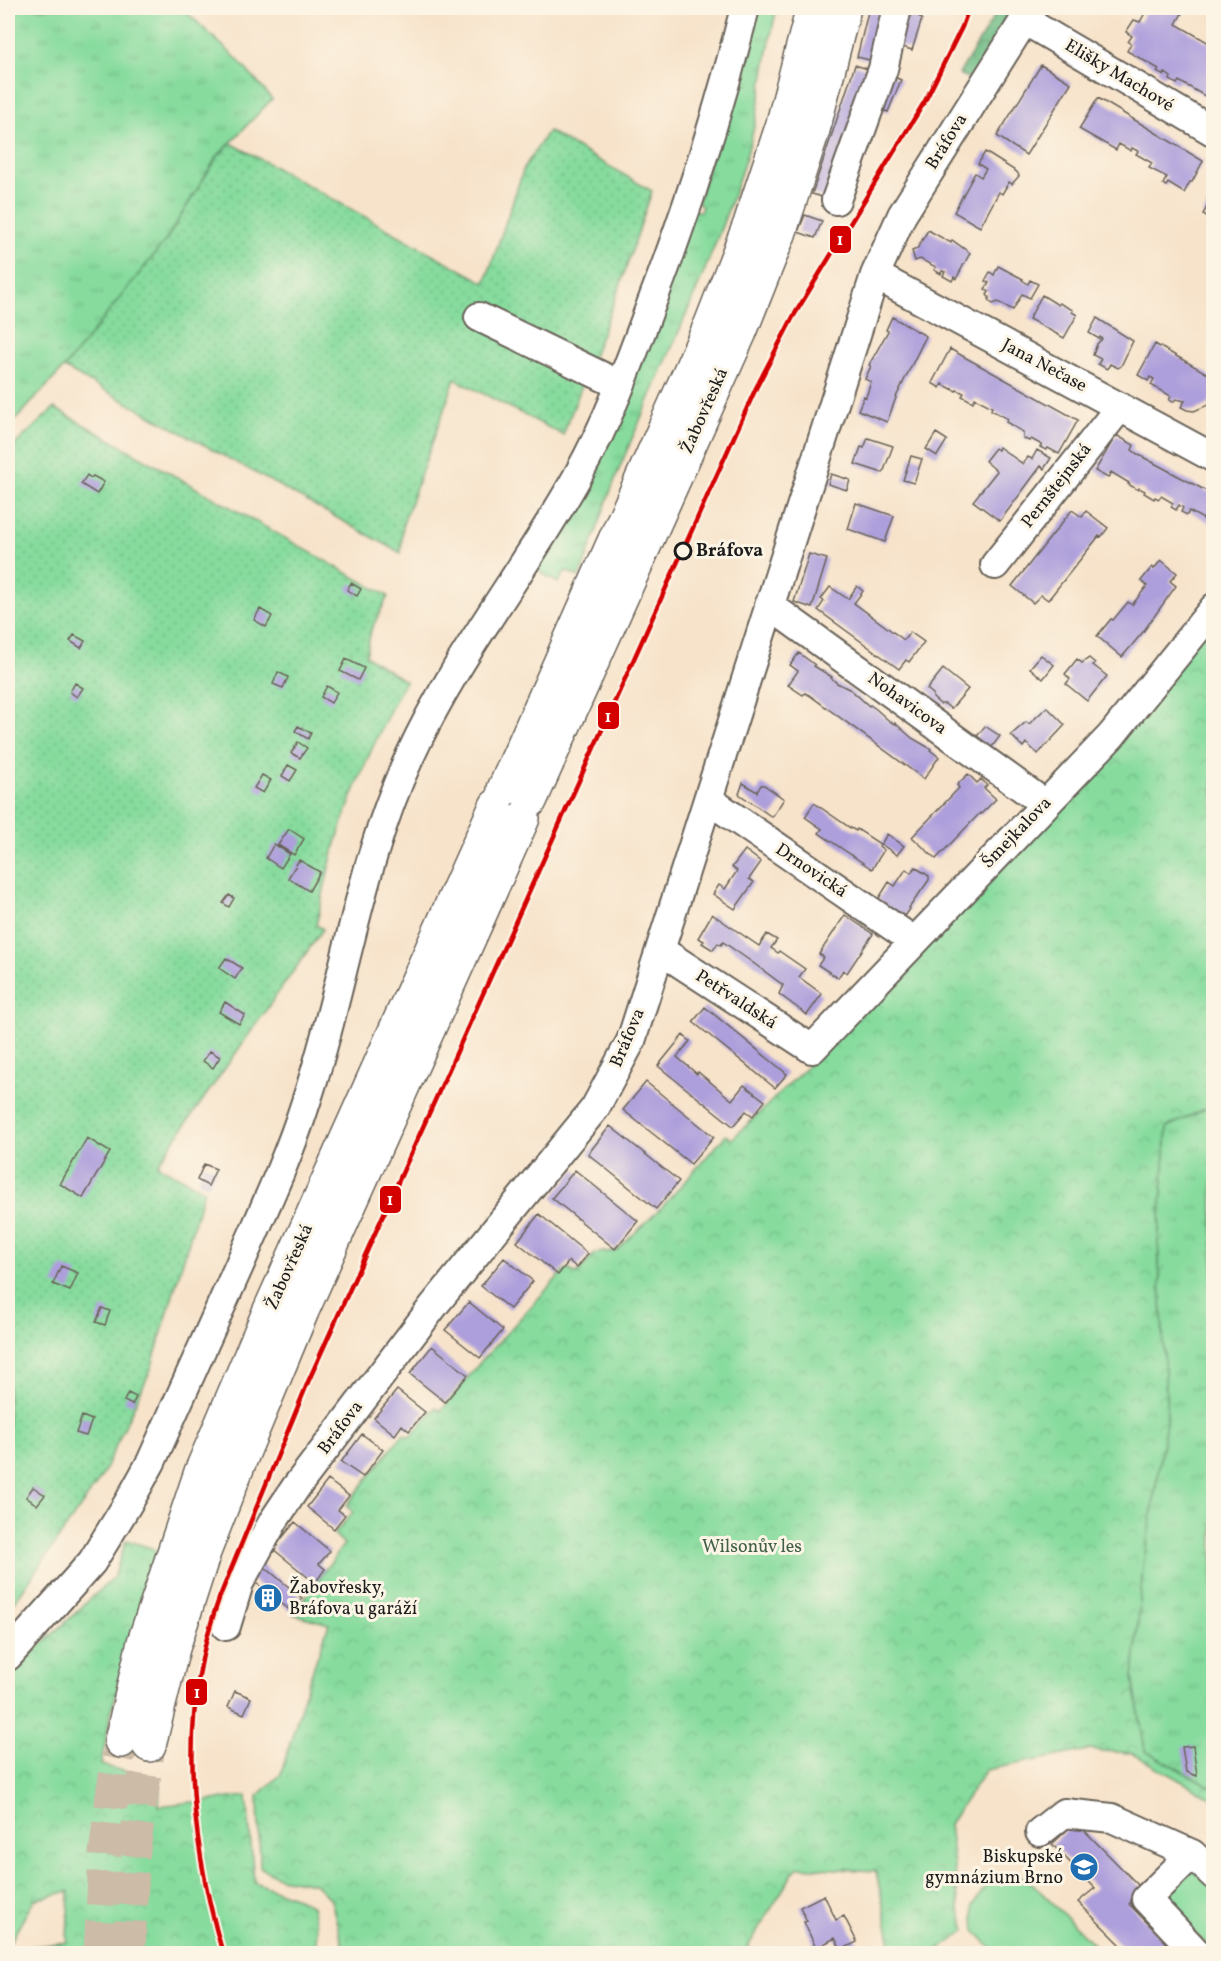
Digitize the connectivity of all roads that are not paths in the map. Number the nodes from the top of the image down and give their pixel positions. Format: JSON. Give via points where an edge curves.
{"nodes":[{"id":1,"x":745,"y":8,"type":"edge"},
{"id":2,"x":813,"y":8,"type":"edge"},
{"id":3,"x":844,"y":8,"type":"edge"},
{"id":4,"x":897,"y":8,"type":"edge"},
{"id":5,"x":1028,"y":14,"type":"edge"},
{"id":6,"x":1214,"y":132,"type":"edge"},
{"id":7,"x":836,"y":200,"type":"dead end"},
{"id":8,"x":875,"y":275,"type":"junction"},
{"id":9,"x":479,"y":317,"type":"dead end"},
{"id":10,"x":620,"y":386,"type":"junction"},
{"id":11,"x":1120,"y":407,"type":"junction"},
{"id":12,"x":1214,"y":458,"type":"edge"},
{"id":13,"x":994,"y":566,"type":"dead end"},
{"id":14,"x":769,"y":605,"type":"junction"},
{"id":15,"x":1214,"y":608,"type":"edge"},
{"id":16,"x":709,"y":800,"type":"junction"},
{"id":17,"x":513,"y":804,"type":"junction"},
{"id":18,"x":1045,"y":804,"type":"junction"},
{"id":19,"x":914,"y":941,"type":"junction"},
{"id":20,"x":660,"y":950,"type":"junction"},
{"id":21,"x":812,"y":1050,"type":"joint"},
{"id":22,"x":226,"y":1626,"type":"dead end"},
{"id":23,"x":8,"y":1656,"type":"edge"},
{"id":24,"x":135,"y":1743,"type":"tunnel mouth"},
{"id":25,"x":1040,"y":1832,"type":"dead end"},
{"id":26,"x":1192,"y":1854,"type":"junction"},
{"id":27,"x":1214,"y":1875,"type":"edge"},
{"id":28,"x":1198,"y":1953,"type":"edge"}],
"edges":[{"from":1,"to":10,"type":"street","via":[[710,137]]},
{"from":2,"to":17,"type":"highway","name":"Žabovřeská","via":[[782,127],[750,224]]},
{"from":3,"to":17,"type":"highway","name":"Žabovřeská","via":[[813,130],[775,245],[735,342]]},
{"from":4,"to":7,"type":"street","via":[[883,69]]},
{"from":5,"to":6,"type":"street","name":"Elišky Machové"},
{"from":5,"to":8,"type":"street","name":"Bráfova","via":[[902,215]]},
{"from":8,"to":11,"type":"street","name":"Jana Nečase"},
{"from":8,"to":14,"type":"street","name":"Bráfova"},
{"from":9,"to":10,"type":"street"},
{"from":10,"to":23,"type":"street","via":[[577,476],[454,672],[409,757],[371,863],[325,1042],[290,1150],[151,1462],[93,1562]]},
{"from":11,"to":12,"type":"street","name":"Jana Nečase"},
{"from":11,"to":13,"type":"street","name":"Pernštejnská"},
{"from":14,"to":16,"type":"street","name":"Bráfova"},
{"from":14,"to":18,"type":"street","name":"Nohavicova"},
{"from":15,"to":18,"type":"street","name":"Šmejkalova","via":[[1111,736]]},
{"from":16,"to":19,"type":"street","name":"Drnovická"},
{"from":16,"to":20,"type":"street","name":"Bráfova"},
{"from":17,"to":24,"type":"highway","name":"Žabovřeská","via":[[241,1458]]},
{"from":18,"to":19,"type":"street","name":"Šmejkalova"},
{"from":19,"to":21,"type":"street","name":"Šmejkalova"},
{"from":20,"to":21,"type":"street","name":"Petřvaldská"},
{"from":20,"to":22,"type":"street","name":"Bráfova","via":[[631,1041],[595,1108],[435,1304],[296,1487],[239,1584]]},
{"from":25,"to":26,"type":"street","via":[[1064,1814],[1112,1818]]},
{"from":26,"to":27,"type":"street"},
{"from":26,"to":28,"type":"street","via":[[1146,1899]]}]}
